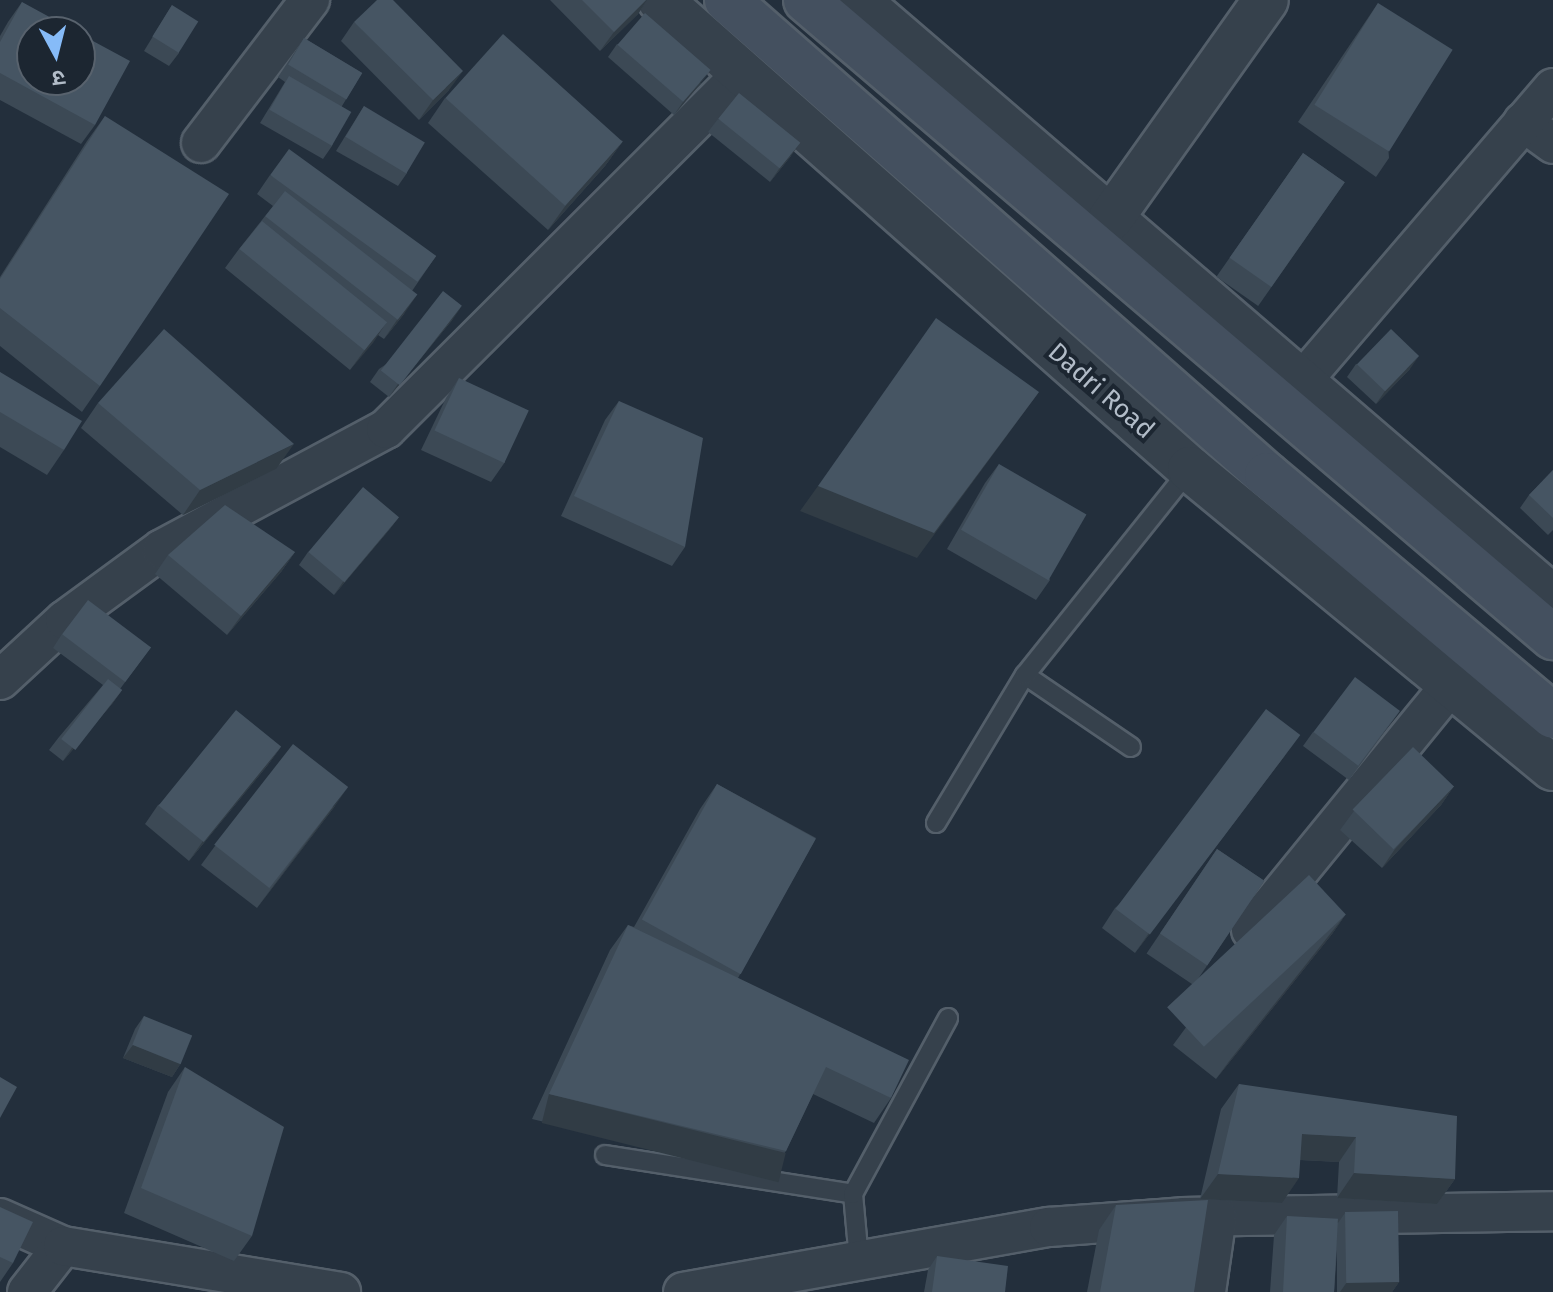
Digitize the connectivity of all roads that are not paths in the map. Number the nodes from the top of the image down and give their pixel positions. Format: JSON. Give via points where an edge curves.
{"nodes":[{"id":1,"x":310,"y":0,"type":"edge"},
{"id":2,"x":660,"y":0,"type":"edge"},
{"id":3,"x":727,"y":0,"type":"edge"},
{"id":4,"x":806,"y":0,"type":"edge"},
{"id":5,"x":857,"y":0,"type":"edge"},
{"id":6,"x":1266,"y":0,"type":"edge"},
{"id":7,"x":742,"y":74,"type":"junction"},
{"id":8,"x":1553,"y":88,"type":"edge"},
{"id":9,"x":1523,"y":122,"type":"junction"},
{"id":10,"x":201,"y":143,"type":"dead end"},
{"id":11,"x":1553,"y":144,"type":"edge"},
{"id":12,"x":1111,"y":218,"type":"junction"},
{"id":13,"x":1302,"y":381,"type":"junction"},
{"id":14,"x":1190,"y":469,"type":"junction"},
{"id":15,"x":1553,"y":598,"type":"edge"},
{"id":16,"x":1553,"y":637,"type":"edge"},
{"id":17,"x":1025,"y":675,"type":"junction"},
{"id":18,"x":0,"y":680,"type":"edge"},
{"id":19,"x":1453,"y":682,"type":"junction"},
{"id":20,"x":1553,"y":716,"type":"edge"},
{"id":21,"x":1131,"y":747,"type":"dead end"},
{"id":22,"x":1553,"y":768,"type":"edge"},
{"id":23,"x":936,"y":823,"type":"dead end"},
{"id":24,"x":1251,"y":930,"type":"dead end"},
{"id":25,"x":948,"y":1018,"type":"dead end"},
{"id":26,"x":605,"y":1155,"type":"dead end"},
{"id":27,"x":853,"y":1194,"type":"junction"},
{"id":28,"x":1553,"y":1211,"type":"edge"},
{"id":29,"x":1217,"y":1216,"type":"junction"},
{"id":30,"x":0,"y":1218,"type":"edge"},
{"id":31,"x":63,"y":1246,"type":"junction"},
{"id":32,"x":859,"y":1260,"type":"junction"},
{"id":33,"x":27,"y":1292,"type":"edge"},
{"id":34,"x":341,"y":1292,"type":"edge"},
{"id":35,"x":683,"y":1292,"type":"edge"},
{"id":36,"x":1206,"y":1292,"type":"edge"}],
"edges":[{"from":1,"to":10,"type":"street"},
{"from":2,"to":7,"type":"street","name":"Dadri Road"},
{"from":3,"to":20,"type":"main road","via":[[1267,475]]},
{"from":4,"to":16,"type":"main road"},
{"from":5,"to":12,"type":"street"},
{"from":6,"to":12,"type":"street"},
{"from":7,"to":14,"type":"street","name":"Dadri Road"},
{"from":7,"to":18,"type":"street","via":[[386,429],[162,549],[65,620]]},
{"from":8,"to":9,"type":"street"},
{"from":9,"to":11,"type":"street"},
{"from":9,"to":13,"type":"street"},
{"from":12,"to":13,"type":"street"},
{"from":13,"to":15,"type":"street"},
{"from":14,"to":17,"type":"lane"},
{"from":14,"to":19,"type":"street","name":"Dadri Road"},
{"from":17,"to":21,"type":"lane"},
{"from":17,"to":23,"type":"lane"},
{"from":19,"to":22,"type":"street","name":"Dadri Road"},
{"from":19,"to":24,"type":"street"},
{"from":25,"to":27,"type":"lane"},
{"from":26,"to":27,"type":"lane"},
{"from":27,"to":32,"type":"lane"},
{"from":28,"to":29,"type":"street"},
{"from":29,"to":32,"type":"street","via":[[1049,1227]]},
{"from":29,"to":36,"type":"street"},
{"from":30,"to":31,"type":"street"},
{"from":31,"to":33,"type":"street"},
{"from":31,"to":34,"type":"street"},
{"from":32,"to":35,"type":"street"}]}
